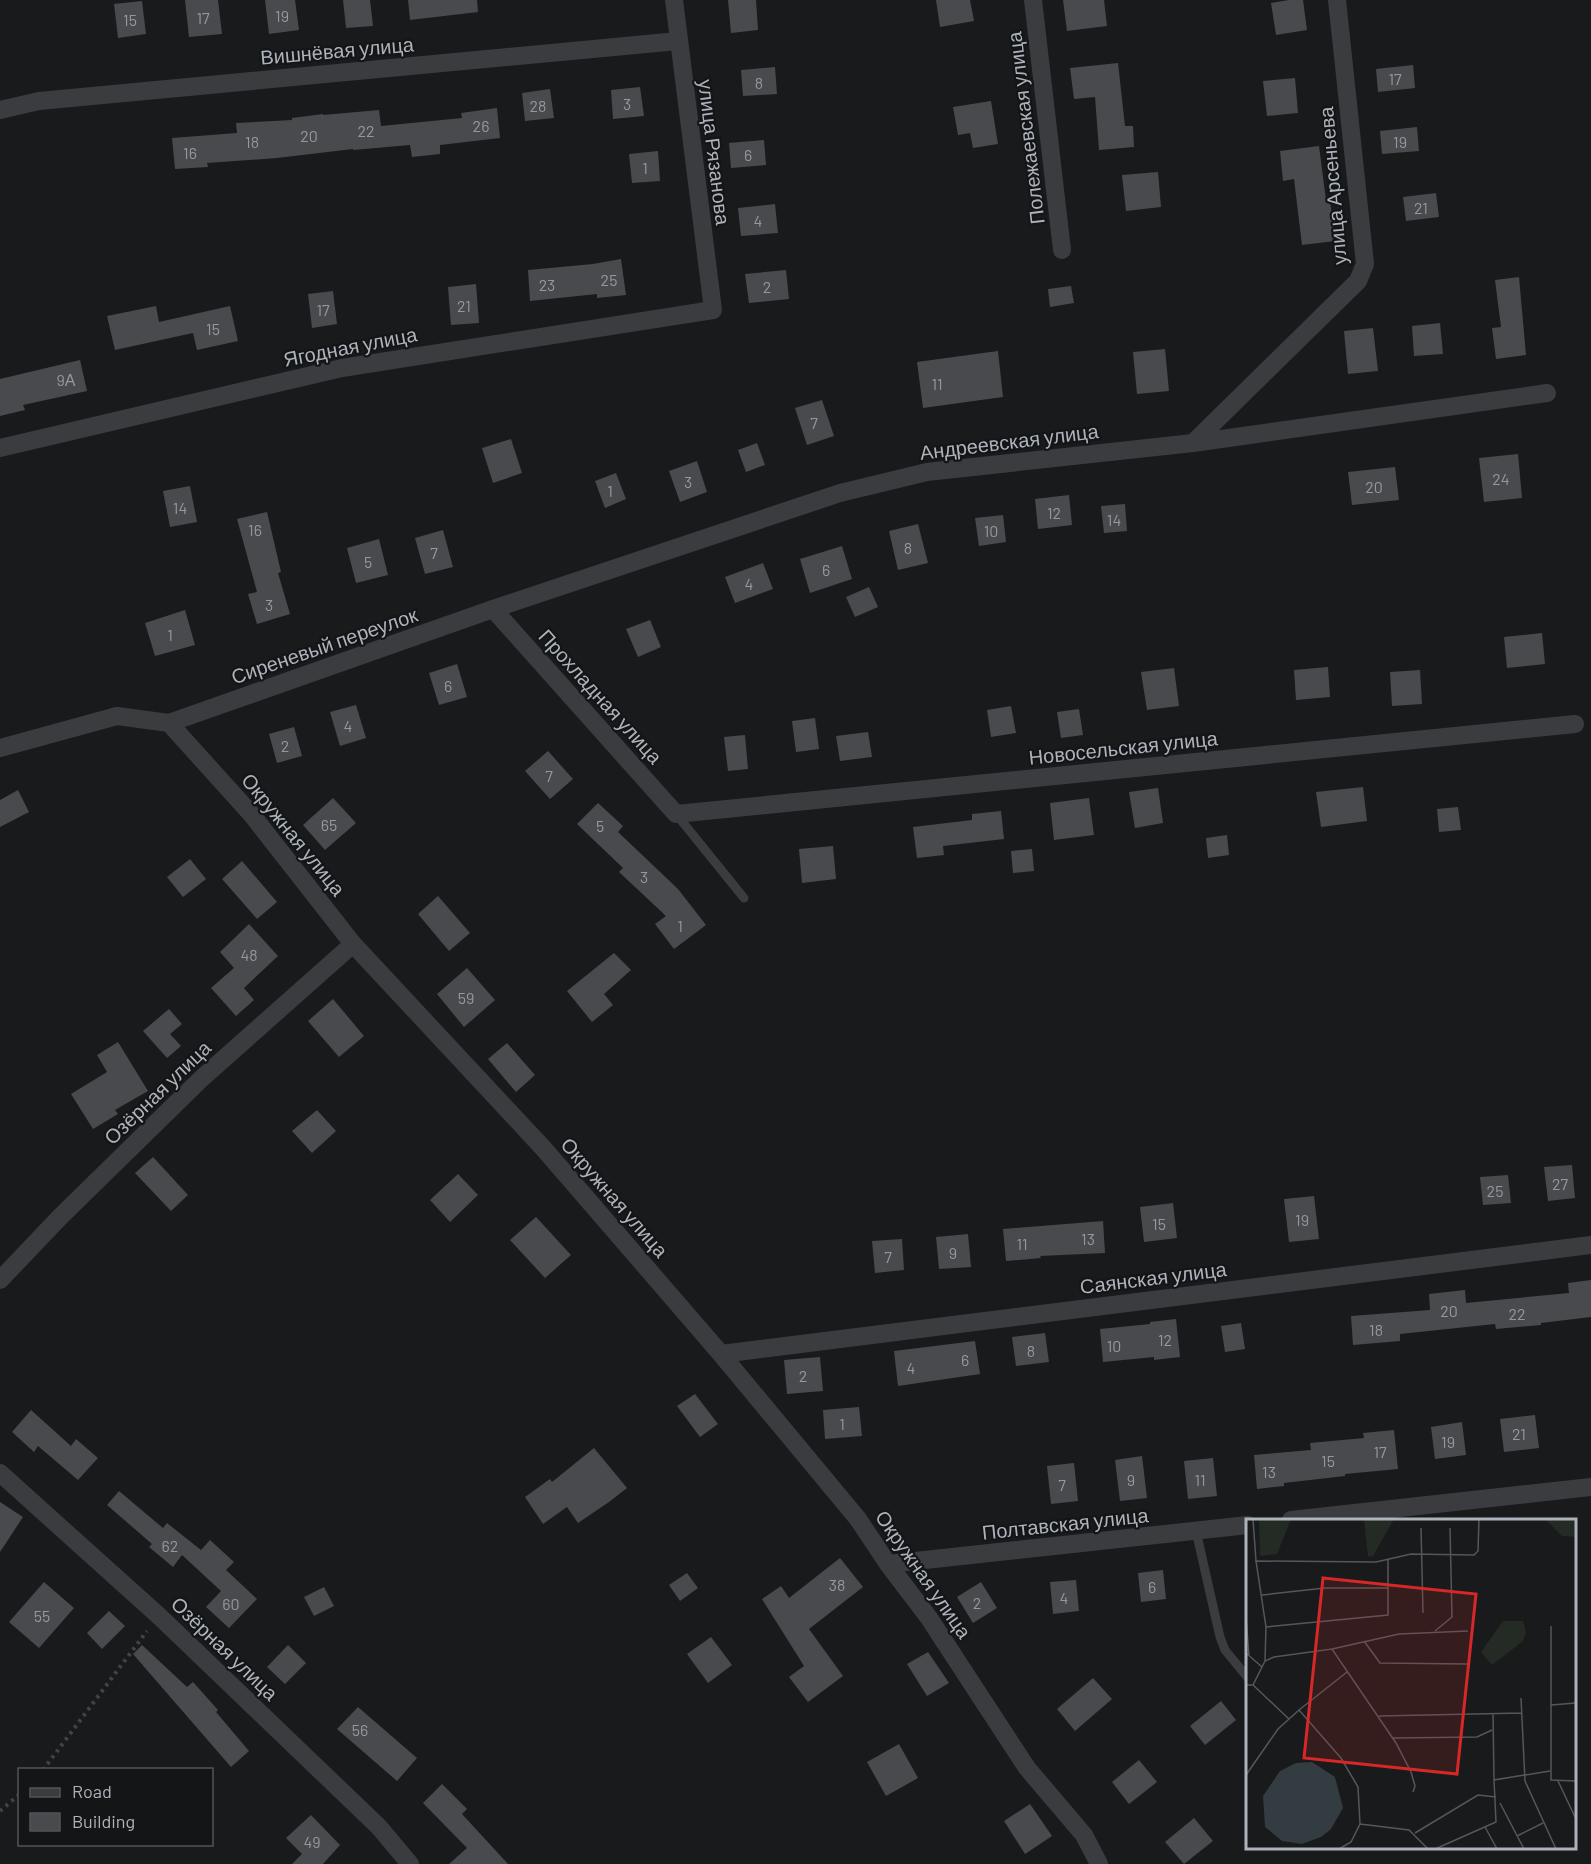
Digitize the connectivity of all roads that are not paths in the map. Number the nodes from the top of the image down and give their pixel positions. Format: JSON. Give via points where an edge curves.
{"nodes":[{"id":1,"x":674,"y":0,"type":"edge"},
{"id":2,"x":1033,"y":0,"type":"edge"},
{"id":3,"x":1336,"y":0,"type":"edge"},
{"id":4,"x":678,"y":41,"type":"junction"},
{"id":5,"x":0,"y":110,"type":"edge"},
{"id":6,"x":1062,"y":250,"type":"dead end"},
{"id":7,"x":713,"y":310,"type":"joint"},
{"id":8,"x":1547,"y":393,"type":"dead end"},
{"id":9,"x":1193,"y":443,"type":"junction"},
{"id":10,"x":0,"y":448,"type":"edge"},
{"id":11,"x":493,"y":609,"type":"junction"},
{"id":12,"x":170,"y":723,"type":"junction"},
{"id":13,"x":1575,"y":724,"type":"dead end"},
{"id":14,"x":0,"y":748,"type":"edge"},
{"id":15,"x":676,"y":813,"type":"junction"},
{"id":16,"x":744,"y":898,"type":"dead end"},
{"id":17,"x":353,"y":944,"type":"junction"},
{"id":18,"x":1591,"y":1245,"type":"edge"},
{"id":19,"x":0,"y":1280,"type":"edge"},
{"id":20,"x":721,"y":1354,"type":"junction"},
{"id":21,"x":0,"y":1473,"type":"edge"},
{"id":22,"x":1591,"y":1486,"type":"edge"},
{"id":23,"x":1308,"y":1519,"type":"edge"},
{"id":24,"x":1246,"y":1526,"type":"edge"},
{"id":25,"x":1196,"y":1531,"type":"junction"},
{"id":26,"x":888,"y":1564,"type":"junction"},
{"id":27,"x":1246,"y":1676,"type":"edge"},
{"id":28,"x":410,"y":1864,"type":"edge"},
{"id":29,"x":1099,"y":1864,"type":"edge"}],
"edges":[{"from":1,"to":4,"type":"street","name":"улица Рязанова"},
{"from":2,"to":6,"type":"street","name":"Полежаевская улица"},
{"from":3,"to":9,"type":"street","name":"улица Арсеньева","via":[[1365,264],[1358,281]]},
{"from":4,"to":5,"type":"street","name":"Вишнёвая улица","via":[[39,101]]},
{"from":4,"to":7,"type":"street","name":"улица Рязанова"},
{"from":7,"to":10,"type":"street","name":"Ягодная улица","via":[[342,368]]},
{"from":8,"to":9,"type":"street","name":"Андреевская улица"},
{"from":9,"to":11,"type":"street","name":"Андреевская улица","via":[[927,472],[840,492]]},
{"from":11,"to":12,"type":"street","name":"Сиреневый переулок"},
{"from":11,"to":15,"type":"street","name":"Прохладная улица"},
{"from":12,"to":14,"type":"street","via":[[117,716]]},
{"from":12,"to":17,"type":"street","name":"Окружная улица","via":[[252,815]]},
{"from":13,"to":15,"type":"street","name":"Новосельская улица"},
{"from":15,"to":16,"type":"lane"},
{"from":17,"to":19,"type":"street","name":"Озёрная улица","via":[[201,1078]]},
{"from":17,"to":20,"type":"street","name":"Окружная улица","via":[[531,1134]]},
{"from":18,"to":20,"type":"street","name":"Саянская улица"},
{"from":20,"to":26,"type":"street","name":"Окружная улица","via":[[858,1519]]},
{"from":21,"to":28,"type":"street","name":"Озёрная улица","via":[[159,1616],[379,1827]]},
{"from":22,"to":23,"type":"street"},
{"from":24,"to":25,"type":"street","name":"Полтавская улица"},
{"from":25,"to":26,"type":"street","name":"Полтавская улица"},
{"from":25,"to":27,"type":"lane","via":[[1220,1637],[1225,1650]]},
{"from":26,"to":29,"type":"street","name":"Окружная улица","via":[[929,1618],[1027,1768],[1084,1835]]}]}
